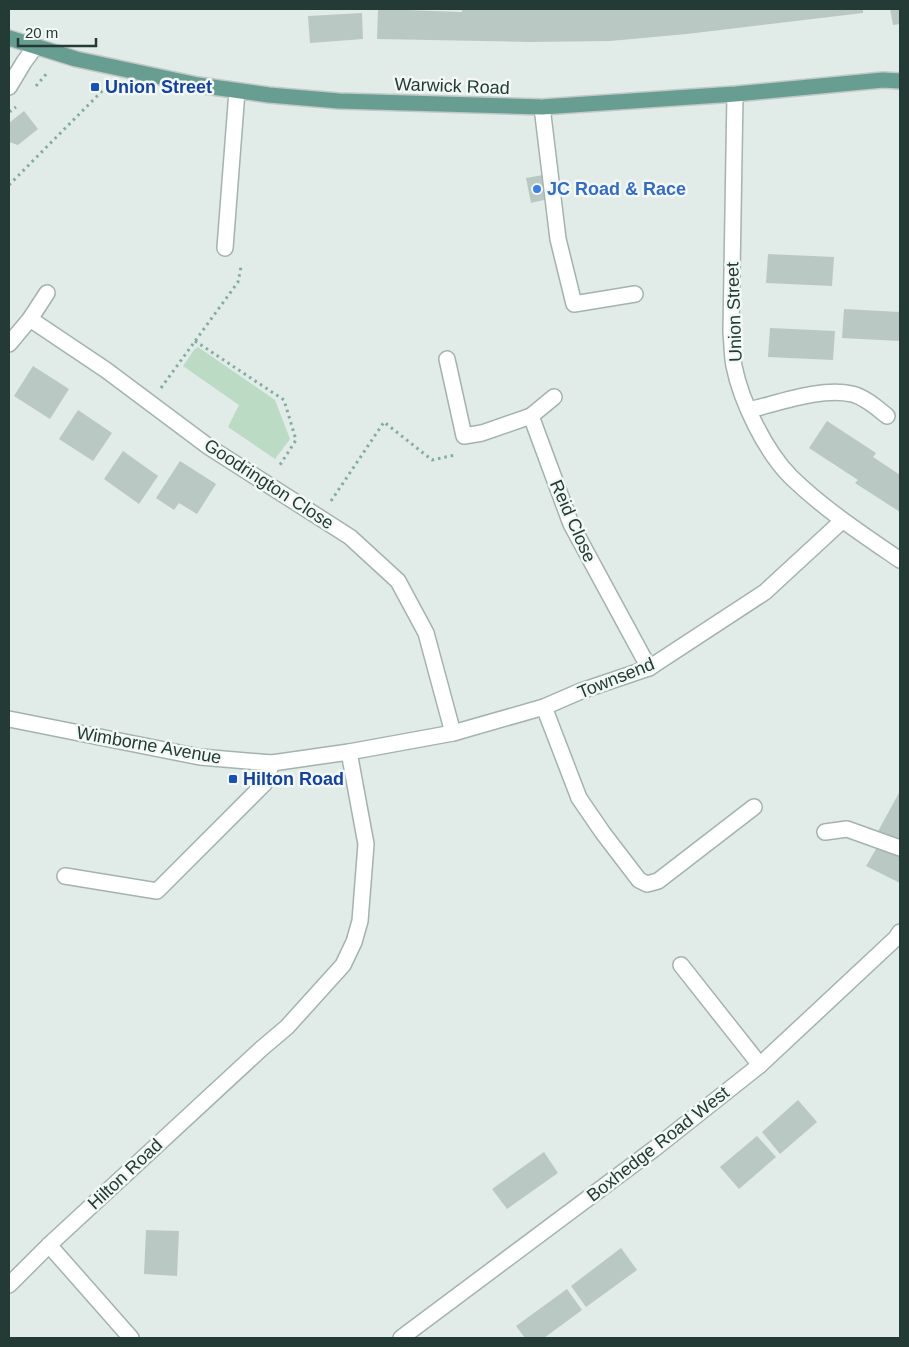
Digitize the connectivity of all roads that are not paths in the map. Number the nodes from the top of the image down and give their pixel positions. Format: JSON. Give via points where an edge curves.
{"nodes":[{"id":1,"x":9,"y":38,"type":"edge"},
{"id":2,"x":36,"y":48,"type":"junction"},
{"id":3,"x":900,"y":81,"type":"edge"},
{"id":4,"x":9,"y":87,"type":"edge"},
{"id":5,"x":237,"y":91,"type":"junction"},
{"id":6,"x":735,"y":94,"type":"junction"},
{"id":7,"x":542,"y":107,"type":"junction"},
{"id":8,"x":225,"y":248,"type":"dead end"},
{"id":9,"x":47,"y":294,"type":"dead end"},
{"id":10,"x":635,"y":294,"type":"dead end"},
{"id":11,"x":30,"y":318,"type":"junction"},
{"id":12,"x":9,"y":344,"type":"edge"},
{"id":13,"x":447,"y":358,"type":"dead end"},
{"id":14,"x":554,"y":397,"type":"dead end"},
{"id":15,"x":749,"y":410,"type":"junction"},
{"id":16,"x":531,"y":416,"type":"junction"},
{"id":17,"x":887,"y":416,"type":"dead end"},
{"id":18,"x":842,"y":521,"type":"junction"},
{"id":19,"x":900,"y":560,"type":"edge"},
{"id":20,"x":648,"y":668,"type":"junction"},
{"id":21,"x":544,"y":707,"type":"junction"},
{"id":22,"x":9,"y":719,"type":"edge"},
{"id":23,"x":453,"y":733,"type":"junction"},
{"id":24,"x":349,"y":752,"type":"junction"},
{"id":25,"x":272,"y":763,"type":"junction"},
{"id":26,"x":754,"y":807,"type":"dead end"},
{"id":27,"x":825,"y":832,"type":"dead end"},
{"id":28,"x":900,"y":848,"type":"edge"},
{"id":29,"x":65,"y":876,"type":"dead end"},
{"id":30,"x":900,"y":932,"type":"edge"},
{"id":31,"x":681,"y":965,"type":"dead end"},
{"id":32,"x":760,"y":1065,"type":"junction"},
{"id":33,"x":49,"y":1245,"type":"junction"},
{"id":34,"x":9,"y":1285,"type":"edge"},
{"id":35,"x":131,"y":1338,"type":"edge"},
{"id":36,"x":401,"y":1338,"type":"edge"}],
"edges":[{"from":1,"to":2,"type":"main road","name":"Warwick Road"},
{"from":2,"to":4,"type":"street"},
{"from":2,"to":5,"type":"main road","name":"Warwick Road","via":[[126,70]]},
{"from":3,"to":6,"type":"main road","name":"Warwick Road"},
{"from":5,"to":7,"type":"main road","name":"Warwick Road","via":[[339,101]]},
{"from":5,"to":8,"type":"street"},
{"from":6,"to":7,"type":"main road","name":"Warwick Road"},
{"from":6,"to":15,"type":"street","name":"Union Street","via":[[731,332],[734,366]]},
{"from":7,"to":10,"type":"street","via":[[558,240],[574,304]]},
{"from":9,"to":11,"type":"street"},
{"from":11,"to":12,"type":"street"},
{"from":11,"to":23,"type":"street","name":"Goodrington Close","via":[[209,447],[350,537],[398,581],[426,633]]},
{"from":13,"to":16,"type":"street","via":[[464,436]]},
{"from":14,"to":16,"type":"street"},
{"from":15,"to":17,"type":"street","via":[[831,391],[853,394]]},
{"from":15,"to":18,"type":"street","name":"Union Street","via":[[763,440],[790,476]]},
{"from":16,"to":20,"type":"street","name":"Reid Close","via":[[570,524]]},
{"from":18,"to":19,"type":"street","name":"Union Street"},
{"from":18,"to":20,"type":"street","name":"Townsend","via":[[766,592]]},
{"from":20,"to":21,"type":"street","name":"Townsend"},
{"from":21,"to":23,"type":"street","name":"Townsend"},
{"from":21,"to":26,"type":"street","via":[[579,798],[639,880],[648,884],[658,881]]},
{"from":22,"to":25,"type":"street","name":"Wimborne Avenue","via":[[200,757]]},
{"from":23,"to":24,"type":"street","name":"Townsend"},
{"from":24,"to":25,"type":"street","name":"Wimborne Avenue"},
{"from":24,"to":33,"type":"street","name":"Hilton Road","via":[[366,844],[360,921],[343,965],[287,1027]]},
{"from":25,"to":29,"type":"street","via":[[264,784],[157,891]]},
{"from":27,"to":28,"type":"street","via":[[847,829]]},
{"from":30,"to":32,"type":"street","name":"Boxhedge Road West"},
{"from":31,"to":32,"type":"street"},
{"from":32,"to":36,"type":"street","name":"Boxhedge Road West","via":[[647,1155]]},
{"from":33,"to":34,"type":"street","name":"Hilton Road"},
{"from":33,"to":35,"type":"street"}]}
